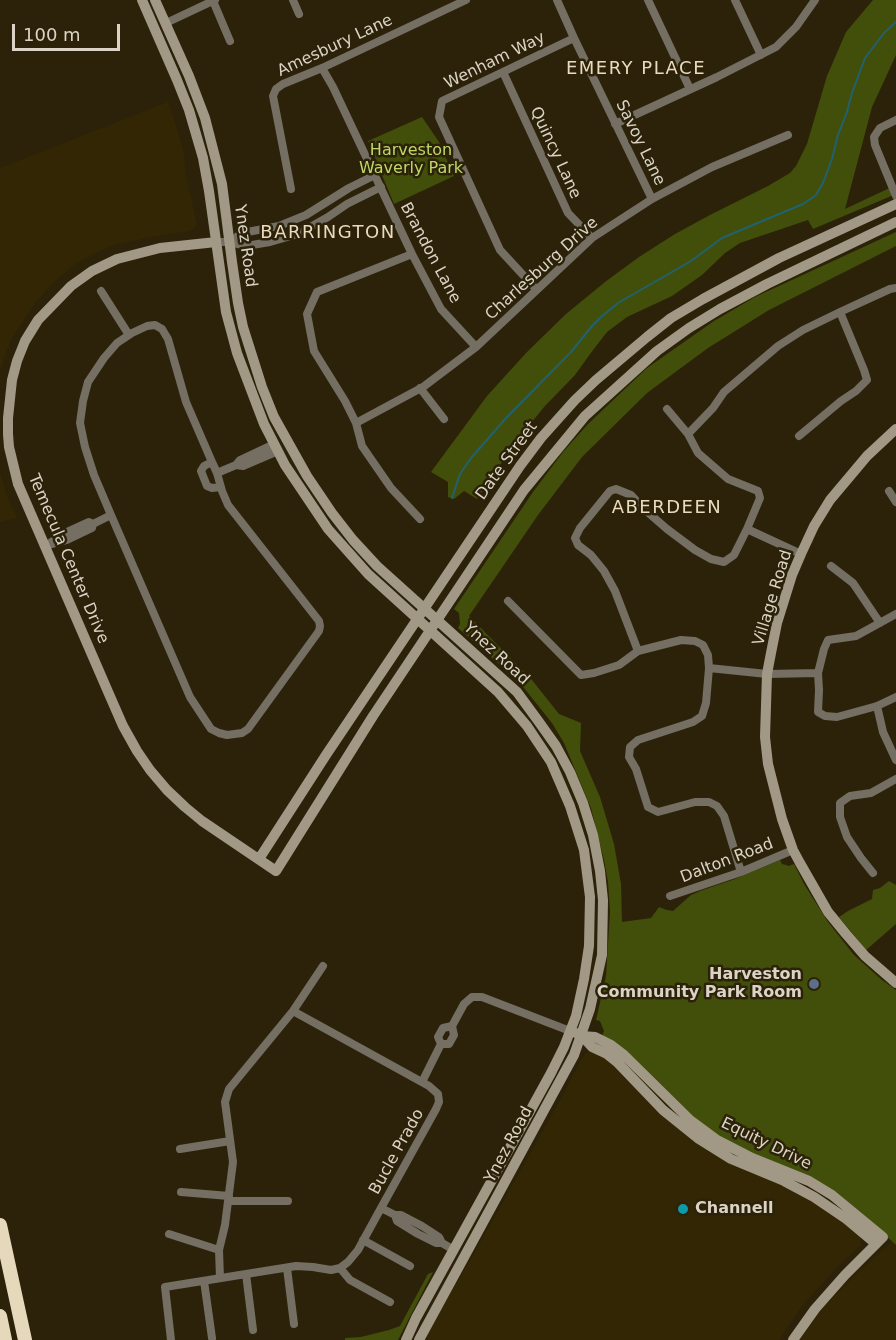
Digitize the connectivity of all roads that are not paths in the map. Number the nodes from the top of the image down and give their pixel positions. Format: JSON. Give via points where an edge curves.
{"nodes":[{"id":1,"x":142,"y":0,"type":"edge"},
{"id":2,"x":155,"y":0,"type":"edge"},
{"id":3,"x":214,"y":0,"type":"edge"},
{"id":4,"x":293,"y":0,"type":"edge"},
{"id":5,"x":466,"y":0,"type":"edge"},
{"id":6,"x":557,"y":0,"type":"edge"},
{"id":7,"x":648,"y":0,"type":"edge"},
{"id":8,"x":735,"y":0,"type":"edge"},
{"id":9,"x":815,"y":0,"type":"edge"},
{"id":10,"x":299,"y":14,"type":"dead end"},
{"id":11,"x":166,"y":23,"type":"junction"},
{"id":12,"x":574,"y":38,"type":"junction"},
{"id":13,"x":230,"y":41,"type":"dead end"},
{"id":14,"x":761,"y":55,"type":"junction"},
{"id":15,"x":322,"y":68,"type":"junction"},
{"id":16,"x":503,"y":72,"type":"junction"},
{"id":17,"x":690,"y":89,"type":"junction"},
{"id":18,"x":896,"y":120,"type":"edge"},
{"id":19,"x":615,"y":124,"type":"junction"},
{"id":20,"x":788,"y":135,"type":"dead end"},
{"id":21,"x":375,"y":175,"type":"junction"},
{"id":22,"x":381,"y":187,"type":"junction"},
{"id":23,"x":291,"y":189,"type":"dead end"},
{"id":24,"x":896,"y":196,"type":"edge"},
{"id":25,"x":652,"y":199,"type":"junction"},
{"id":26,"x":896,"y":204,"type":"edge"},
{"id":27,"x":896,"y":222,"type":"edge"},
{"id":28,"x":592,"y":238,"type":"junction"},
{"id":29,"x":216,"y":242,"type":"junction"},
{"id":30,"x":230,"y":242,"type":"junction"},
{"id":31,"x":412,"y":254,"type":"junction"},
{"id":32,"x":896,"y":288,"type":"edge"},
{"id":33,"x":536,"y":289,"type":"junction"},
{"id":34,"x":101,"y":291,"type":"dead end"},
{"id":35,"x":840,"y":312,"type":"junction"},
{"id":36,"x":129,"y":335,"type":"junction"},
{"id":37,"x":476,"y":347,"type":"junction"},
{"id":38,"x":420,"y":388,"type":"junction"},
{"id":39,"x":667,"y":409,"type":"dead end"},
{"id":40,"x":444,"y":418,"type":"dead end"},
{"id":41,"x":356,"y":423,"type":"junction"},
{"id":42,"x":896,"y":429,"type":"edge"},
{"id":43,"x":688,"y":434,"type":"junction"},
{"id":44,"x":799,"y":436,"type":"dead end"},
{"id":45,"x":276,"y":447,"type":"junction"},
{"id":46,"x":212,"y":462,"type":"junction"},
{"id":47,"x":217,"y":473,"type":"junction"},
{"id":48,"x":221,"y":487,"type":"junction"},
{"id":49,"x":889,"y":490,"type":"dead end"},
{"id":50,"x":319,"y":494,"type":"junction"},
{"id":51,"x":896,"y":502,"type":"edge"},
{"id":52,"x":111,"y":514,"type":"junction"},
{"id":53,"x":420,"y":519,"type":"dead end"},
{"id":54,"x":747,"y":530,"type":"junction"},
{"id":55,"x":45,"y":546,"type":"junction"},
{"id":56,"x":801,"y":554,"type":"junction"},
{"id":57,"x":831,"y":566,"type":"dead end"},
{"id":58,"x":508,"y":601,"type":"dead end"},
{"id":59,"x":425,"y":608,"type":"junction"},
{"id":60,"x":896,"y":614,"type":"edge"},
{"id":61,"x":417,"y":619,"type":"junction"},
{"id":62,"x":438,"y":620,"type":"junction"},
{"id":63,"x":880,"y":623,"type":"junction"},
{"id":64,"x":430,"y":631,"type":"junction"},
{"id":65,"x":638,"y":651,"type":"junction"},
{"id":66,"x":710,"y":668,"type":"junction"},
{"id":67,"x":818,"y":673,"type":"junction"},
{"id":68,"x":767,"y":674,"type":"junction"},
{"id":69,"x":896,"y":697,"type":"edge"},
{"id":70,"x":877,"y":706,"type":"junction"},
{"id":71,"x":896,"y":760,"type":"edge"},
{"id":72,"x":896,"y":779,"type":"edge"},
{"id":73,"x":793,"y":850,"type":"junction"},
{"id":74,"x":259,"y":859,"type":"junction"},
{"id":75,"x":276,"y":871,"type":"joint"},
{"id":76,"x":741,"y":872,"type":"junction"},
{"id":77,"x":873,"y":873,"type":"dead end"},
{"id":78,"x":670,"y":896,"type":"dead end"},
{"id":79,"x":323,"y":966,"type":"dead end"},
{"id":80,"x":896,"y":983,"type":"edge"},
{"id":81,"x":292,"y":1011,"type":"junction"},
{"id":82,"x":570,"y":1031,"type":"junction"},
{"id":83,"x":582,"y":1036,"type":"junction"},
{"id":84,"x":422,"y":1082,"type":"junction"},
{"id":85,"x":230,"y":1141,"type":"junction"},
{"id":86,"x":180,"y":1149,"type":"dead end"},
{"id":87,"x":180,"y":1192,"type":"dead end"},
{"id":88,"x":229,"y":1198,"type":"junction"},
{"id":89,"x":288,"y":1201,"type":"dead end"},
{"id":90,"x":381,"y":1208,"type":"junction"},
{"id":91,"x":0,"y":1225,"type":"edge"},
{"id":92,"x":169,"y":1234,"type":"dead end"},
{"id":93,"x":363,"y":1240,"type":"junction"},
{"id":94,"x":219,"y":1250,"type":"junction"},
{"id":95,"x":454,"y":1250,"type":"junction"},
{"id":96,"x":410,"y":1266,"type":"dead end"},
{"id":97,"x":286,"y":1268,"type":"junction"},
{"id":98,"x":340,"y":1268,"type":"junction"},
{"id":99,"x":246,"y":1274,"type":"junction"},
{"id":100,"x":220,"y":1278,"type":"junction"},
{"id":101,"x":204,"y":1281,"type":"junction"},
{"id":102,"x":445,"y":1291,"type":"junction"},
{"id":103,"x":390,"y":1302,"type":"dead end"},
{"id":104,"x":0,"y":1316,"type":"edge"},
{"id":105,"x":294,"y":1324,"type":"dead end"},
{"id":106,"x":253,"y":1330,"type":"dead end"},
{"id":107,"x":212,"y":1338,"type":"dead end"},
{"id":108,"x":5,"y":1340,"type":"edge"},
{"id":109,"x":25,"y":1340,"type":"edge"},
{"id":110,"x":171,"y":1340,"type":"edge"},
{"id":111,"x":406,"y":1340,"type":"edge"},
{"id":112,"x":419,"y":1340,"type":"edge"},
{"id":113,"x":793,"y":1340,"type":"edge"}],
"edges":[{"from":1,"to":29,"type":"main road","name":"Ynez Road","via":[[189,110],[203,158]]},
{"from":2,"to":11,"type":"main road","name":"Ynez Road"},
{"from":3,"to":11,"type":"street"},
{"from":3,"to":13,"type":"street"},
{"from":4,"to":10,"type":"street"},
{"from":5,"to":15,"type":"street","name":"Amesbury Lane"},
{"from":6,"to":12,"type":"street","name":"Savoy Lane"},
{"from":7,"to":17,"type":"street"},
{"from":8,"to":14,"type":"street"},
{"from":9,"to":14,"type":"street","via":[[796,27],[776,47]]},
{"from":11,"to":30,"type":"main road","name":"Ynez Road","via":[[205,118],[222,184]]},
{"from":12,"to":16,"type":"street","name":"Wenham Way"},
{"from":12,"to":19,"type":"street","name":"Savoy Lane"},
{"from":14,"to":17,"type":"street"},
{"from":15,"to":21,"type":"street","name":"Brandon Lane"},
{"from":15,"to":23,"type":"street","name":"Amesbury Lane","via":[[283,84],[273,96]]},
{"from":16,"to":28,"type":"street","name":"Quincy Lane","via":[[568,213]]},
{"from":16,"to":33,"type":"street","name":"Wenham Way","via":[[442,101],[439,117],[500,250]]},
{"from":17,"to":19,"type":"street"},
{"from":18,"to":24,"type":"street","via":[[880,128],[874,137]]},
{"from":19,"to":25,"type":"street","name":"Savoy Lane"},
{"from":20,"to":25,"type":"street","name":"Charlesburg Drive","via":[[712,167]]},
{"from":21,"to":22,"type":"street","name":"Brandon Lane"},
{"from":21,"to":30,"type":"street","via":[[306,215],[279,226],[242,233]]},
{"from":22,"to":30,"type":"street","via":[[298,234],[246,246]]},
{"from":22,"to":31,"type":"street","name":"Brandon Lane"},
{"from":25,"to":28,"type":"street","name":"Charlesburg Drive"},
{"from":26,"to":59,"type":"main road","name":"Date Street","via":[[711,294],[671,318],[622,357],[541,438]]},
{"from":27,"to":62,"type":"main road","name":"Date Street","via":[[720,309],[631,373],[585,416],[524,490]]},
{"from":28,"to":33,"type":"street","name":"Charlesburg Drive"},
{"from":29,"to":30,"type":"street"},
{"from":29,"to":45,"type":"main road","name":"Ynez Road","via":[[226,312],[237,353]]},
{"from":29,"to":55,"type":"main road","name":"Temecula Center Drive","via":[[160,248],[104,264],[71,286],[38,320],[25,341],[12,380],[8,440],[18,484]]},
{"from":30,"to":50,"type":"main road","name":"Ynez Road","via":[[238,303],[262,387],[282,433]]},
{"from":31,"to":37,"type":"street","name":"Brandon Lane","via":[[441,309]]},
{"from":31,"to":41,"type":"street","via":[[317,292],[307,314],[314,351]]},
{"from":32,"to":35,"type":"street"},
{"from":33,"to":37,"type":"street","name":"Charlesburg Drive"},
{"from":34,"to":36,"type":"street"},
{"from":35,"to":43,"type":"street","via":[[778,346],[724,392]]},
{"from":35,"to":44,"type":"street","via":[[867,380]]},
{"from":36,"to":46,"type":"street","via":[[147,326],[162,329],[186,402]]},
{"from":36,"to":52,"type":"street","via":[[117,343],[88,382],[80,423],[94,475]]},
{"from":37,"to":38,"type":"street","name":"Charlesburg Drive"},
{"from":38,"to":40,"type":"street"},
{"from":38,"to":41,"type":"street","name":"Charlesburg Drive"},
{"from":39,"to":43,"type":"street"},
{"from":41,"to":53,"type":"street","via":[[362,446],[391,488]]},
{"from":42,"to":56,"type":"main road","name":"Village Road","via":[[830,500]]},
{"from":43,"to":54,"type":"street","via":[[698,453],[728,479],[758,490],[760,498]]},
{"from":45,"to":47,"type":"street"},
{"from":45,"to":50,"type":"main road","via":[[285,449],[308,488]]},
{"from":45,"to":61,"type":"main road","name":"Ynez Road","via":[[328,529],[368,574]]},
{"from":46,"to":47,"type":"street"},
{"from":46,"to":48,"type":"street","via":[[204,466],[202,476],[207,486]]},
{"from":47,"to":48,"type":"street"},
{"from":48,"to":52,"type":"street","via":[[228,505],[320,626],[242,733],[227,735],[211,729],[190,697]]},
{"from":49,"to":51,"type":"street"},
{"from":50,"to":59,"type":"main road","name":"Ynez Road","via":[[365,553]]},
{"from":52,"to":55,"type":"street"},
{"from":54,"to":56,"type":"street"},
{"from":54,"to":65,"type":"street","via":[[734,555],[724,562],[711,559],[676,536],[631,495],[616,489],[610,491],[575,538],[604,571]]},
{"from":55,"to":74,"type":"main road","name":"Temecula Center Drive","via":[[137,751],[185,807]]},
{"from":56,"to":68,"type":"main road","name":"Village Road","via":[[777,623]]},
{"from":57,"to":63,"type":"street","via":[[853,583]]},
{"from":58,"to":65,"type":"street","via":[[581,675],[619,665]]},
{"from":59,"to":61,"type":"main road","name":"Date Street"},
{"from":59,"to":62,"type":"main road","name":"Ynez Road"},
{"from":60,"to":63,"type":"street"},
{"from":61,"to":64,"type":"main road","name":"Ynez Road"},
{"from":61,"to":74,"type":"main road","name":"Date Street"},
{"from":62,"to":64,"type":"main road","name":"Date Street"},
{"from":62,"to":83,"type":"main road","name":"Ynez Road","via":[[517,692],[556,746],[583,803],[600,871],[603,925],[602,955]]},
{"from":63,"to":67,"type":"street","via":[[856,636],[828,640]]},
{"from":64,"to":75,"type":"main road","name":"Date Street"},
{"from":64,"to":82,"type":"main road","name":"Ynez Road","via":[[498,692],[527,726],[551,762],[570,806],[584,850],[590,897],[590,946]]},
{"from":65,"to":66,"type":"street","via":[[681,639],[695,641],[703,645]]},
{"from":66,"to":68,"type":"street"},
{"from":66,"to":76,"type":"street","via":[[702,716],[638,740],[630,747],[629,757],[648,807],[658,812],[695,802],[717,806],[724,816]]},
{"from":67,"to":68,"type":"street"},
{"from":67,"to":70,"type":"street","via":[[818,711],[825,716],[837,717]]},
{"from":68,"to":73,"type":"main road","name":"Village Road","via":[[768,764]]},
{"from":69,"to":70,"type":"street"},
{"from":70,"to":71,"type":"street"},
{"from":72,"to":77,"type":"street","via":[[871,793],[850,796],[840,803],[847,837]]},
{"from":73,"to":76,"type":"street","name":"Dalton Road"},
{"from":73,"to":80,"type":"main road","name":"Village Road","via":[[834,919],[865,957]]},
{"from":74,"to":75,"type":"main road","name":"Temecula Center Drive"},
{"from":76,"to":78,"type":"street","name":"Dalton Road"},
{"from":79,"to":81,"type":"street"},
{"from":81,"to":84,"type":"street","name":"Bucle Prado"},
{"from":81,"to":85,"type":"street","via":[[230,1089],[225,1102]]},
{"from":82,"to":83,"type":"main road","name":"Equity Drive"},
{"from":82,"to":84,"type":"street","via":[[482,997],[472,997],[452,1026],[454,1035],[449,1044],[441,1044]]},
{"from":82,"to":95,"type":"main road","name":"Ynez Road"},
{"from":83,"to":102,"type":"main road","name":"Ynez Road"},
{"from":83,"to":113,"type":"main road","name":"Equity Drive","via":[[611,1045],[677,1109],[717,1140],[809,1181],[839,1201],[879,1240],[815,1309]]},
{"from":84,"to":90,"type":"street","name":"Bucle Prado","via":[[438,1094],[439,1102]]},
{"from":85,"to":86,"type":"street"},
{"from":85,"to":88,"type":"street","via":[[233,1162]]},
{"from":87,"to":88,"type":"street"},
{"from":88,"to":89,"type":"street"},
{"from":88,"to":94,"type":"street"},
{"from":90,"to":93,"type":"street","name":"Bucle Prado"},
{"from":90,"to":95,"type":"street","name":"Bucle Prado","via":[[395,1215],[397,1221],[406,1222],[436,1243]]},
{"from":91,"to":109,"type":"highway"},
{"from":92,"to":94,"type":"street"},
{"from":93,"to":96,"type":"street"},
{"from":93,"to":98,"type":"street","name":"Bucle Prado"},
{"from":94,"to":100,"type":"street"},
{"from":95,"to":102,"type":"main road","via":[[458,1257],[444,1284]]},
{"from":95,"to":111,"type":"main road","name":"Ynez Road"},
{"from":97,"to":98,"type":"street"},
{"from":97,"to":99,"type":"street"},
{"from":97,"to":105,"type":"street"},
{"from":98,"to":103,"type":"street","via":[[350,1280]]},
{"from":99,"to":100,"type":"street"},
{"from":99,"to":106,"type":"street"},
{"from":100,"to":101,"type":"street"},
{"from":101,"to":107,"type":"street"},
{"from":101,"to":110,"type":"street","via":[[165,1287]]},
{"from":102,"to":112,"type":"main road","name":"Ynez Road"},
{"from":104,"to":108,"type":"highway"}]}
